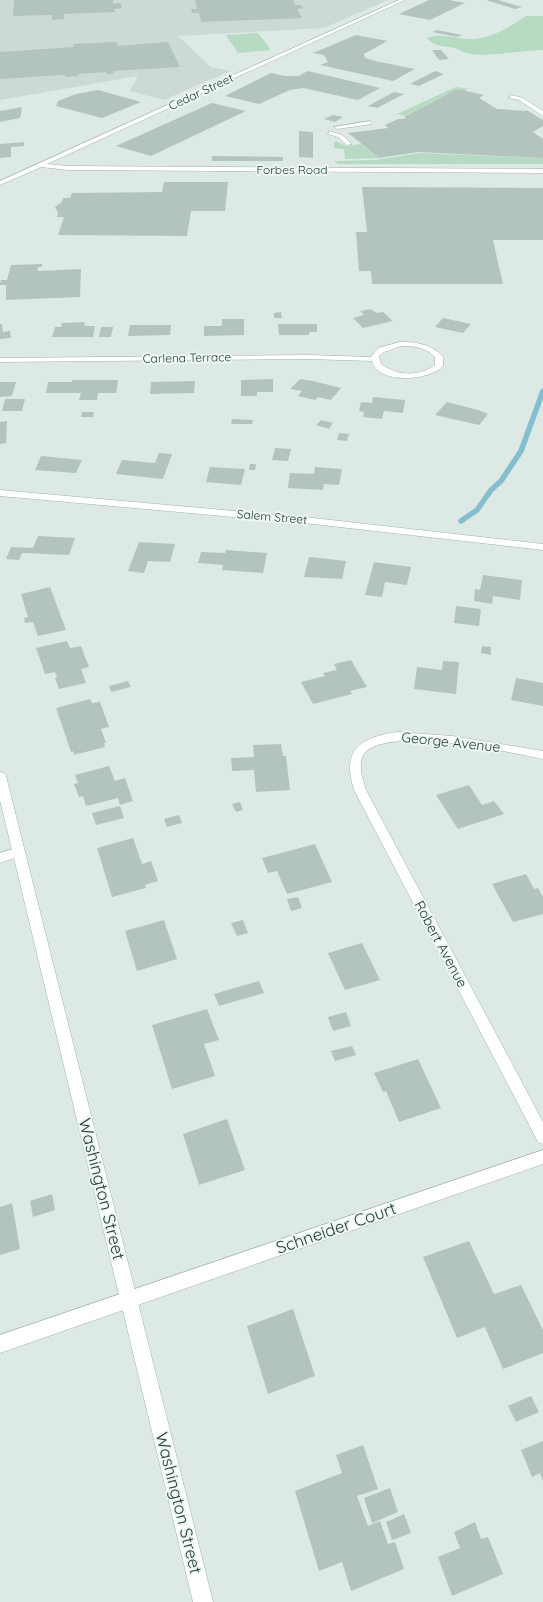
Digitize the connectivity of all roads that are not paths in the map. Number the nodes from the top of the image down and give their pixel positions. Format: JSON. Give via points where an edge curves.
{"nodes":[{"id":1,"x":403,"y":0,"type":"edge"},
{"id":2,"x":511,"y":97,"type":"dead end"},
{"id":3,"x":543,"y":114,"type":"edge"},
{"id":4,"x":370,"y":123,"type":"dead end"},
{"id":5,"x":337,"y":127,"type":"dead end"},
{"id":6,"x":330,"y":133,"type":"dead end"},
{"id":7,"x":349,"y":144,"type":"dead end"},
{"id":8,"x":41,"y":165,"type":"junction"},
{"id":9,"x":543,"y":171,"type":"edge"},
{"id":10,"x":0,"y":183,"type":"edge"},
{"id":11,"x":375,"y":359,"type":"junction"},
{"id":12,"x":0,"y":360,"type":"edge"},
{"id":13,"x":0,"y":493,"type":"edge"},
{"id":14,"x":543,"y":547,"type":"edge"},
{"id":15,"x":362,"y":748,"type":"joint"},
{"id":16,"x":543,"y":755,"type":"edge"},
{"id":17,"x":0,"y":776,"type":"edge"},
{"id":18,"x":19,"y":852,"type":"junction"},
{"id":19,"x":0,"y":858,"type":"edge"},
{"id":20,"x":543,"y":1137,"type":"edge"},
{"id":21,"x":543,"y":1157,"type":"edge"},
{"id":22,"x":130,"y":1300,"type":"junction"},
{"id":23,"x":0,"y":1344,"type":"edge"},
{"id":24,"x":203,"y":1602,"type":"edge"}],
"edges":[{"from":1,"to":8,"type":"street","name":"Cedar Street"},
{"from":2,"to":3,"type":"street","via":[[525,101]]},
{"from":4,"to":5,"type":"street"},
{"from":6,"to":7,"type":"street","via":[[340,136]]},
{"from":8,"to":9,"type":"street","name":"Forbes Road","via":[[68,168]]},
{"from":8,"to":10,"type":"street","name":"Cedar Street"},
{"from":11,"to":11,"type":"street","via":[[381,350],[390,346],[409,344],[432,351],[439,357],[440,363],[429,373],[407,376],[386,372],[377,365]]},
{"from":11,"to":12,"type":"street","name":"Carlena Terrace","via":[[309,357]]},
{"from":13,"to":14,"type":"street","name":"Salem Street","via":[[313,521]]},
{"from":15,"to":16,"type":"street","name":"George Avenue","via":[[382,739],[407,736],[437,738]]},
{"from":15,"to":20,"type":"street","name":"Robert Avenue","via":[[358,753],[355,770],[360,790]]},
{"from":17,"to":18,"type":"street","name":"Washington Street"},
{"from":18,"to":19,"type":"street"},
{"from":18,"to":22,"type":"street","name":"Washington Street"},
{"from":21,"to":22,"type":"street","name":"Schneider Court"},
{"from":22,"to":23,"type":"street","name":"Schneider Court"},
{"from":22,"to":24,"type":"street","name":"Washington Street"}]}
